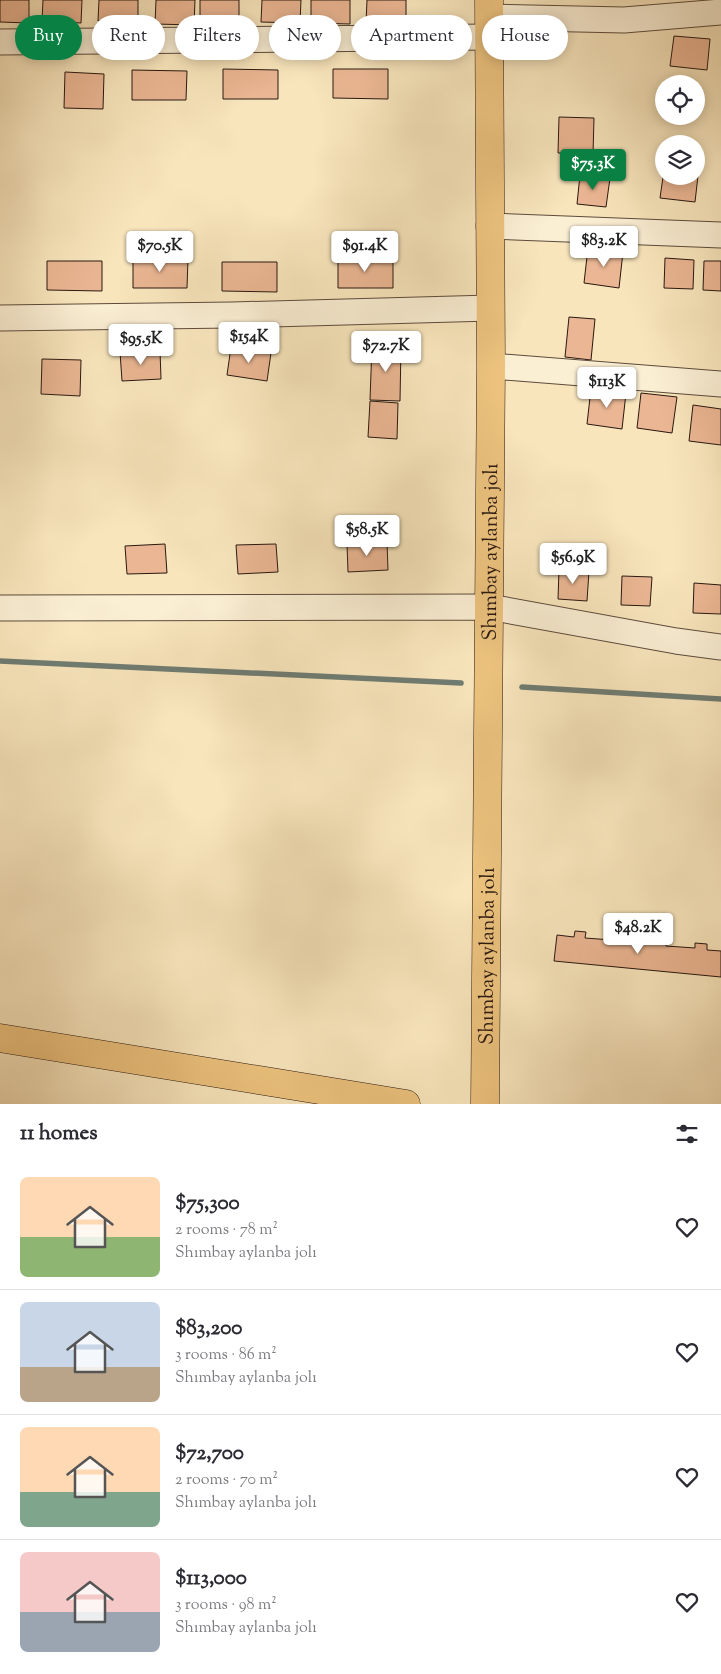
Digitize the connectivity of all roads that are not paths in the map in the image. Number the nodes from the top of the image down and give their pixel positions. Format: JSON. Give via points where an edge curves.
{"nodes":[{"id":1,"x":721,"y":12,"type":"edge"},
{"id":2,"x":482,"y":18,"type":"edge"},
{"id":3,"x":568,"y":19,"type":"edge"},
{"id":4,"x":0,"y":42,"type":"edge"},
{"id":5,"x":489,"y":60,"type":"edge"},
{"id":6,"x":489,"y":226,"type":"junction"},
{"id":7,"x":721,"y":235,"type":"edge"},
{"id":8,"x":491,"y":308,"type":"junction"},
{"id":9,"x":0,"y":318,"type":"edge"},
{"id":10,"x":491,"y":366,"type":"junction"},
{"id":11,"x":721,"y":384,"type":"edge"},
{"id":12,"x":489,"y":606,"type":"junction"},
{"id":13,"x":0,"y":608,"type":"edge"},
{"id":14,"x":721,"y":646,"type":"edge"},
{"id":15,"x":0,"y":1038,"type":"edge"},
{"id":16,"x":406,"y":1104,"type":"edge"},
{"id":17,"x":485,"y":1104,"type":"edge"}],
"edges":[{"from":1,"to":3,"type":"street","via":[[624,20]]},
{"from":2,"to":4,"type":"street"},
{"from":5,"to":6,"type":"main road","name":"Shımbay aylanba jolı"},
{"from":6,"to":7,"type":"street"},
{"from":6,"to":8,"type":"main road","name":"Shımbay aylanba jolı"},
{"from":8,"to":9,"type":"street"},
{"from":8,"to":10,"type":"main road","name":"Shımbay aylanba jolı"},
{"from":10,"to":11,"type":"street"},
{"from":10,"to":12,"type":"main road","name":"Shımbay aylanba jolı"},
{"from":12,"to":13,"type":"street"},
{"from":12,"to":14,"type":"street"},
{"from":12,"to":17,"type":"main road","name":"Shımbay aylanba jolı"},
{"from":15,"to":16,"type":"main road"}]}
